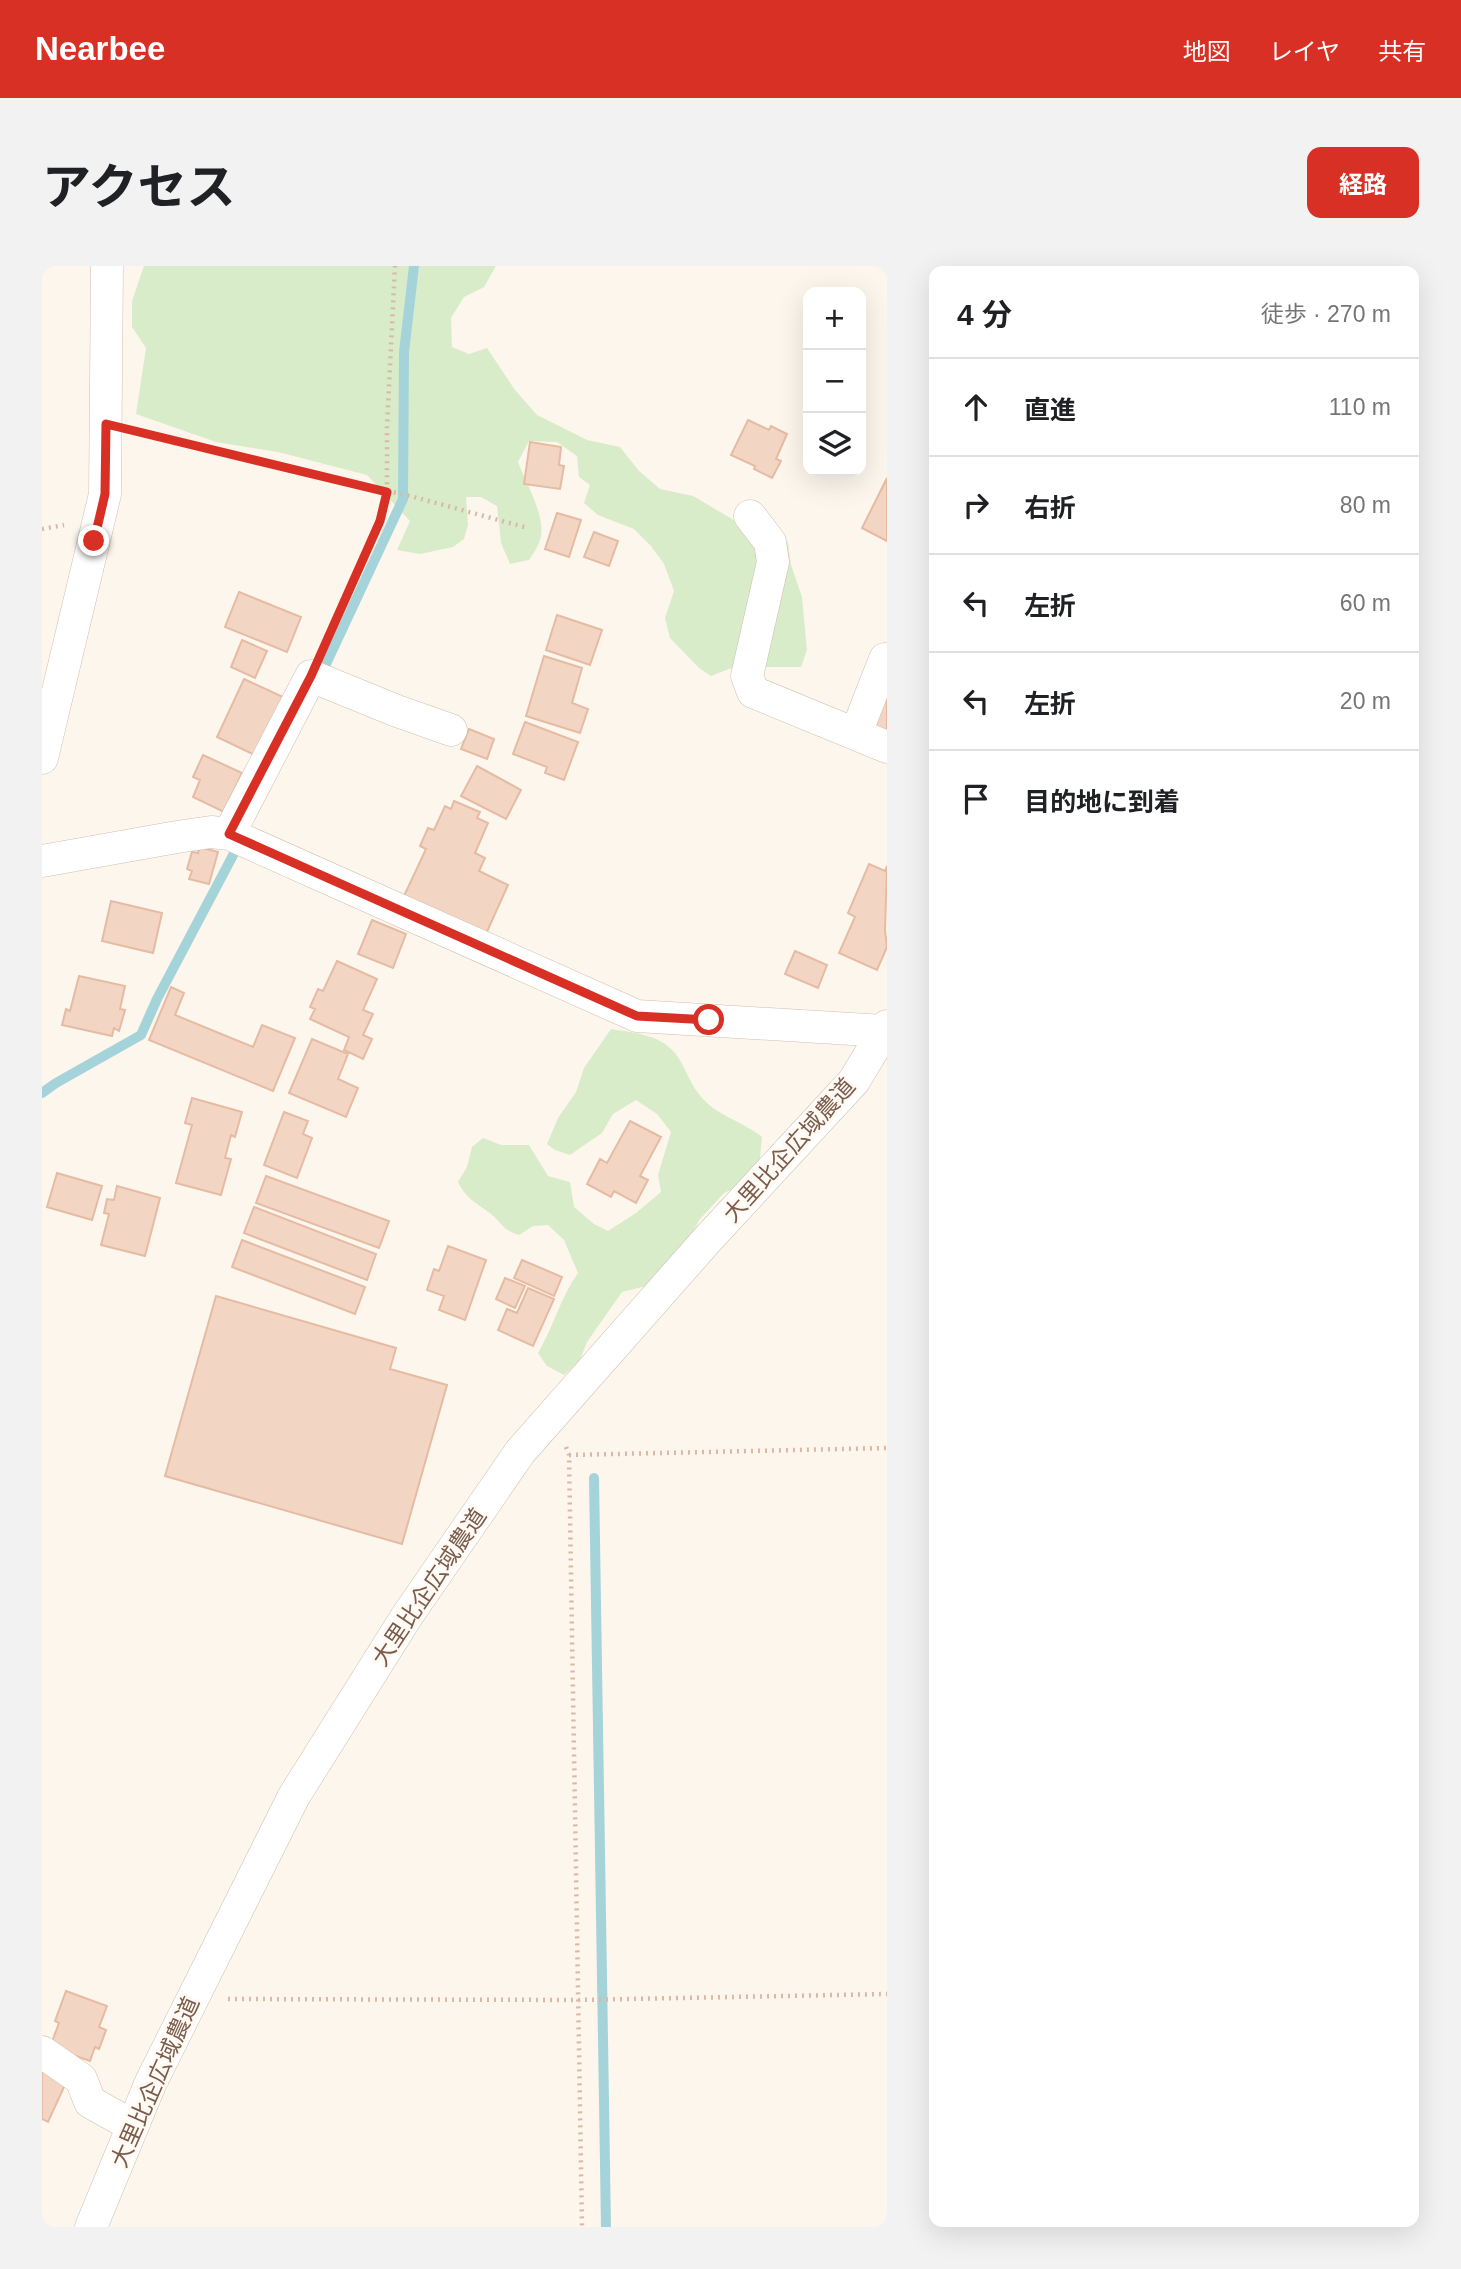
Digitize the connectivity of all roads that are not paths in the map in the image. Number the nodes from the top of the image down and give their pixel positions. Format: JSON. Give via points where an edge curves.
{"nodes":[{"id":1,"x":107,"y":266,"type":"edge"},
{"id":2,"x":750,"y":516,"type":"dead end"},
{"id":3,"x":886,"y":659,"type":"edge"},
{"id":4,"x":451,"y":730,"type":"dead end"},
{"id":5,"x":856,"y":733,"type":"junction"},
{"id":6,"x":887,"y":747,"type":"edge"},
{"id":7,"x":42,"y":758,"type":"edge"},
{"id":8,"x":229,"y":834,"type":"junction"},
{"id":9,"x":42,"y":862,"type":"edge"},
{"id":10,"x":885,"y":1029,"type":"edge"},
{"id":11,"x":42,"y":2052,"type":"edge"},
{"id":12,"x":133,"y":2126,"type":"junction"},
{"id":13,"x":91,"y":2227,"type":"edge"}],
"edges":[{"from":1,"to":7,"type":"street","via":[[105,494]]},
{"from":2,"to":5,"type":"street","via":[[769,542],[773,562],[747,676],[753,692]]},
{"from":3,"to":5,"type":"street"},
{"from":4,"to":8,"type":"street","via":[[311,676]]},
{"from":5,"to":6,"type":"street"},
{"from":8,"to":9,"type":"street","via":[[177,837]]},
{"from":8,"to":10,"type":"street","via":[[637,1016]]},
{"from":10,"to":12,"type":"street","name":"大里比企広域農道","via":[[854,1081],[520,1452],[407,1616],[293,1796]]},
{"from":11,"to":12,"type":"street","via":[[81,2079],[90,2102]]},
{"from":12,"to":13,"type":"street","name":"大里比企広域農道"}]}
